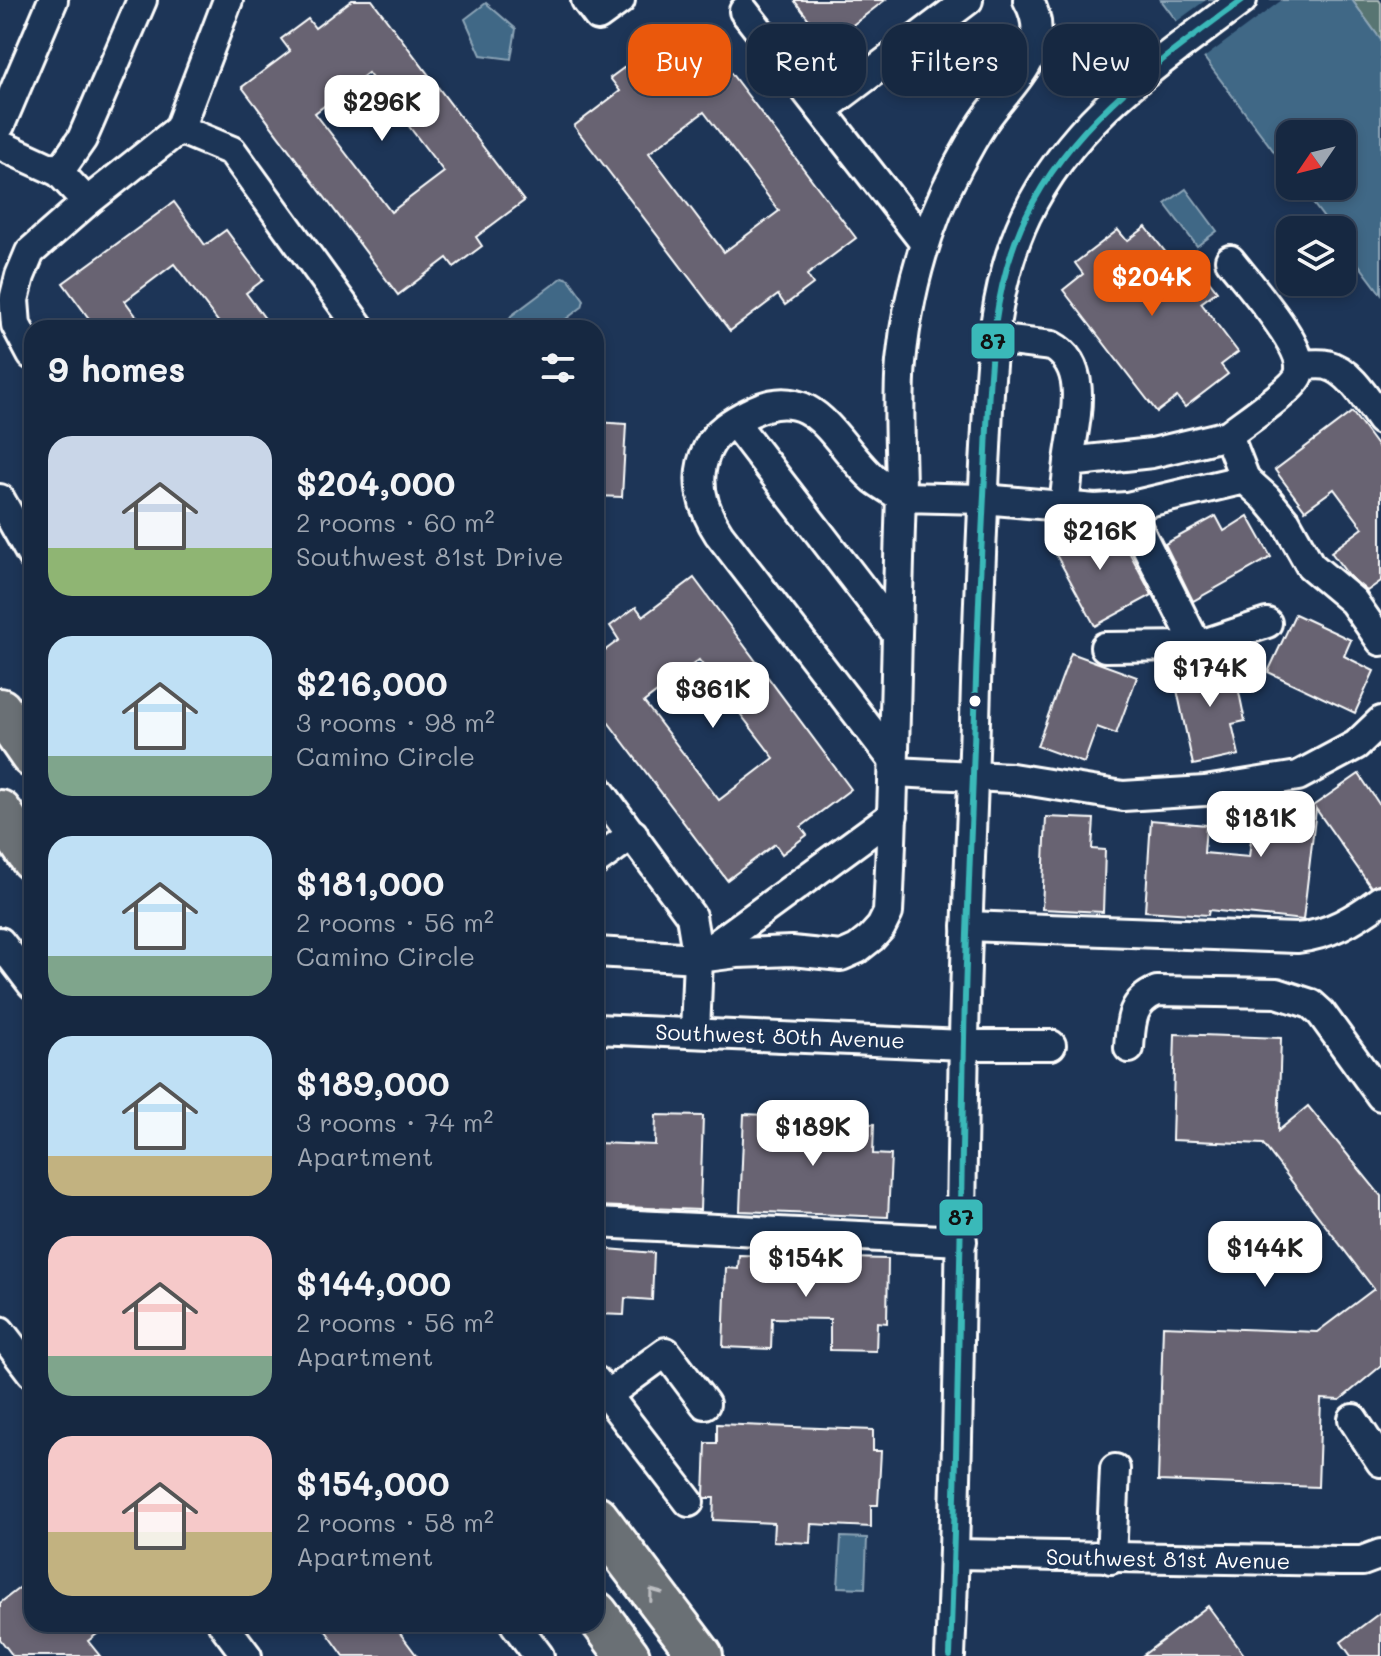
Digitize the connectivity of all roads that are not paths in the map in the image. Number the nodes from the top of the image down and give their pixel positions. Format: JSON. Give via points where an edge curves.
{"nodes":[{"id":1,"x":53,"y":0,"type":"edge"},
{"id":2,"x":142,"y":0,"type":"edge"},
{"id":3,"x":228,"y":0,"type":"edge"},
{"id":4,"x":586,"y":0,"type":"edge"},
{"id":5,"x":620,"y":0,"type":"edge"},
{"id":6,"x":968,"y":0,"type":"edge"},
{"id":7,"x":1028,"y":0,"type":"edge"},
{"id":8,"x":1242,"y":0,"type":"edge"},
{"id":9,"x":744,"y":11,"type":"dead end"},
{"id":10,"x":822,"y":110,"type":"junction"},
{"id":11,"x":0,"y":125,"type":"edge"},
{"id":12,"x":179,"y":129,"type":"junction"},
{"id":13,"x":0,"y":145,"type":"edge"},
{"id":14,"x":59,"y":172,"type":"junction"},
{"id":15,"x":87,"y":202,"type":"junction"},
{"id":16,"x":924,"y":242,"type":"junction"},
{"id":17,"x":1230,"y":260,"type":"dead end"},
{"id":18,"x":354,"y":320,"type":"edge"},
{"id":19,"x":993,"y":339,"type":"junction"},
{"id":20,"x":24,"y":340,"type":"edge"},
{"id":21,"x":1300,"y":365,"type":"junction"},
{"id":22,"x":1381,"y":420,"type":"edge"},
{"id":23,"x":734,"y":422,"type":"junction"},
{"id":24,"x":1228,"y":435,"type":"junction"},
{"id":25,"x":1069,"y":462,"type":"junction"},
{"id":26,"x":1245,"y":479,"type":"junction"},
{"id":27,"x":901,"y":497,"type":"junction"},
{"id":28,"x":0,"y":499,"type":"edge"},
{"id":29,"x":983,"y":499,"type":"junction"},
{"id":30,"x":1064,"y":507,"type":"junction"},
{"id":31,"x":1127,"y":507,"type":"junction"},
{"id":32,"x":24,"y":542,"type":"edge"},
{"id":33,"x":1267,"y":623,"type":"dead end"},
{"id":34,"x":896,"y":633,"type":"junction"},
{"id":35,"x":1381,"y":641,"type":"edge"},
{"id":36,"x":1197,"y":646,"type":"junction"},
{"id":37,"x":1105,"y":647,"type":"dead end"},
{"id":38,"x":0,"y":710,"type":"edge"},
{"id":39,"x":1381,"y":721,"type":"edge"},
{"id":40,"x":24,"y":744,"type":"edge"},
{"id":41,"x":894,"y":766,"type":"junction"},
{"id":42,"x":973,"y":774,"type":"junction"},
{"id":43,"x":604,"y":796,"type":"edge"},
{"id":44,"x":0,"y":812,"type":"edge"},
{"id":45,"x":893,"y":815,"type":"junction"},
{"id":46,"x":633,"y":834,"type":"junction"},
{"id":47,"x":24,"y":847,"type":"edge"},
{"id":48,"x":604,"y":855,"type":"edge"},
{"id":49,"x":1381,"y":900,"type":"edge"},
{"id":50,"x":967,"y":926,"type":"junction"},
{"id":51,"x":0,"y":942,"type":"edge"},
{"id":52,"x":604,"y":952,"type":"edge"},
{"id":53,"x":698,"y":958,"type":"junction"},
{"id":54,"x":24,"y":974,"type":"edge"},
{"id":55,"x":604,"y":1029,"type":"edge"},
{"id":56,"x":695,"y":1033,"type":"junction"},
{"id":57,"x":964,"y":1045,"type":"junction"},
{"id":58,"x":1051,"y":1045,"type":"dead end"},
{"id":59,"x":1129,"y":1048,"type":"dead end"},
{"id":60,"x":1381,"y":1096,"type":"edge"},
{"id":61,"x":604,"y":1223,"type":"edge"},
{"id":62,"x":962,"y":1241,"type":"junction"},
{"id":63,"x":0,"y":1331,"type":"edge"},
{"id":64,"x":24,"y":1362,"type":"edge"},
{"id":65,"x":604,"y":1386,"type":"edge"},
{"id":66,"x":604,"y":1392,"type":"edge"},
{"id":67,"x":705,"y":1404,"type":"dead end"},
{"id":68,"x":1353,"y":1419,"type":"dead end"},
{"id":69,"x":1381,"y":1462,"type":"edge"},
{"id":70,"x":1115,"y":1469,"type":"dead end"},
{"id":71,"x":689,"y":1502,"type":"dead end"},
{"id":72,"x":604,"y":1528,"type":"edge"},
{"id":73,"x":954,"y":1554,"type":"junction"},
{"id":74,"x":1381,"y":1554,"type":"edge"},
{"id":75,"x":1111,"y":1559,"type":"junction"},
{"id":76,"x":604,"y":1624,"type":"edge"},
{"id":77,"x":229,"y":1632,"type":"edge"},
{"id":78,"x":521,"y":1632,"type":"edge"},
{"id":79,"x":247,"y":1656,"type":"edge"},
{"id":80,"x":539,"y":1656,"type":"edge"},
{"id":81,"x":628,"y":1656,"type":"edge"},
{"id":82,"x":701,"y":1656,"type":"edge"},
{"id":83,"x":950,"y":1656,"type":"edge"}],
"edges":[{"from":1,"to":11,"type":"street"},
{"from":2,"to":14,"type":"street","via":[[82,139]]},
{"from":3,"to":12,"type":"street"},
{"from":4,"to":5,"type":"street","via":[[598,16]]},
{"from":6,"to":10,"type":"street"},
{"from":7,"to":16,"type":"street","via":[[1037,20],[1029,62],[968,147]]},
{"from":8,"to":19,"type":"street","via":[[1101,110],[1071,143],[1045,182],[1012,251]]},
{"from":9,"to":10,"type":"street"},
{"from":10,"to":16,"type":"street"},
{"from":12,"to":15,"type":"street"},
{"from":12,"to":18,"type":"street","via":[[232,151]]},
{"from":13,"to":14,"type":"street"},
{"from":14,"to":15,"type":"street"},
{"from":15,"to":20,"type":"street","via":[[30,252],[14,300],[16,325]]},
{"from":16,"to":27,"type":"street","via":[[901,363]]},
{"from":17,"to":21,"type":"street","via":[[1294,346]]},
{"from":19,"to":25,"type":"street","via":[[1052,346],[1072,365],[1077,396]]},
{"from":19,"to":29,"type":"street"},
{"from":21,"to":22,"type":"street","via":[[1336,369]]},
{"from":21,"to":24,"type":"street","via":[[1293,384]]},
{"from":23,"to":27,"type":"street","via":[[775,403],[805,408],[830,427],[875,480]]},
{"from":23,"to":34,"type":"street"},
{"from":23,"to":41,"type":"street","via":[[704,455],[700,475],[708,517]]},
{"from":24,"to":25,"type":"street","via":[[1152,453]]},
{"from":24,"to":26,"type":"street"},
{"from":25,"to":30,"type":"street"},
{"from":26,"to":31,"type":"street"},
{"from":26,"to":35,"type":"street","via":[[1286,522],[1310,565],[1353,601]]},
{"from":27,"to":29,"type":"street"},
{"from":27,"to":34,"type":"street"},
{"from":28,"to":32,"type":"street"},
{"from":29,"to":30,"type":"street"},
{"from":29,"to":42,"type":"street"},
{"from":30,"to":31,"type":"street"},
{"from":31,"to":36,"type":"street"},
{"from":33,"to":36,"type":"street"},
{"from":34,"to":41,"type":"street"},
{"from":36,"to":37,"type":"street"},
{"from":38,"to":40,"type":"highway"},
{"from":39,"to":42,"type":"street","via":[[1356,745],[1298,776],[1205,791],[1123,796]]},
{"from":41,"to":42,"type":"street"},
{"from":41,"to":45,"type":"street"},
{"from":42,"to":50,"type":"street"},
{"from":43,"to":46,"type":"street"},
{"from":44,"to":47,"type":"highway"},
{"from":45,"to":53,"type":"street"},
{"from":45,"to":53,"type":"street","via":[[888,913],[857,949],[841,956],[792,951]]},
{"from":46,"to":48,"type":"street"},
{"from":46,"to":53,"type":"street","via":[[691,916]]},
{"from":49,"to":50,"type":"street","via":[[1329,931],[1297,938]]},
{"from":50,"to":57,"type":"street"},
{"from":51,"to":54,"type":"street"},
{"from":52,"to":53,"type":"street"},
{"from":53,"to":56,"type":"street"},
{"from":55,"to":56,"type":"street","name":"Southwest 80th Avenue"},
{"from":56,"to":57,"type":"street","name":"Southwest 80th Avenue"},
{"from":57,"to":58,"type":"street","name":"Southwest 80th Avenue"},
{"from":57,"to":62,"type":"street"},
{"from":59,"to":60,"type":"street","via":[[1135,1007],[1148,994],[1277,993],[1321,1013]]},
{"from":61,"to":62,"type":"street"},
{"from":62,"to":73,"type":"street"},
{"from":63,"to":64,"type":"street"},
{"from":65,"to":67,"type":"street","via":[[666,1352]]},
{"from":66,"to":71,"type":"street"},
{"from":68,"to":69,"type":"street"},
{"from":70,"to":75,"type":"street"},
{"from":82,"to":72,"type":"highway","one_way":true},
{"from":73,"to":75,"type":"street","name":"Southwest 81st Avenue"},
{"from":73,"to":83,"type":"street"},
{"from":74,"to":75,"type":"street","name":"Southwest 81st Avenue","via":[[1362,1561]]},
{"from":76,"to":81,"type":"highway"},
{"from":77,"to":79,"type":"street"},
{"from":78,"to":80,"type":"street"}]}
